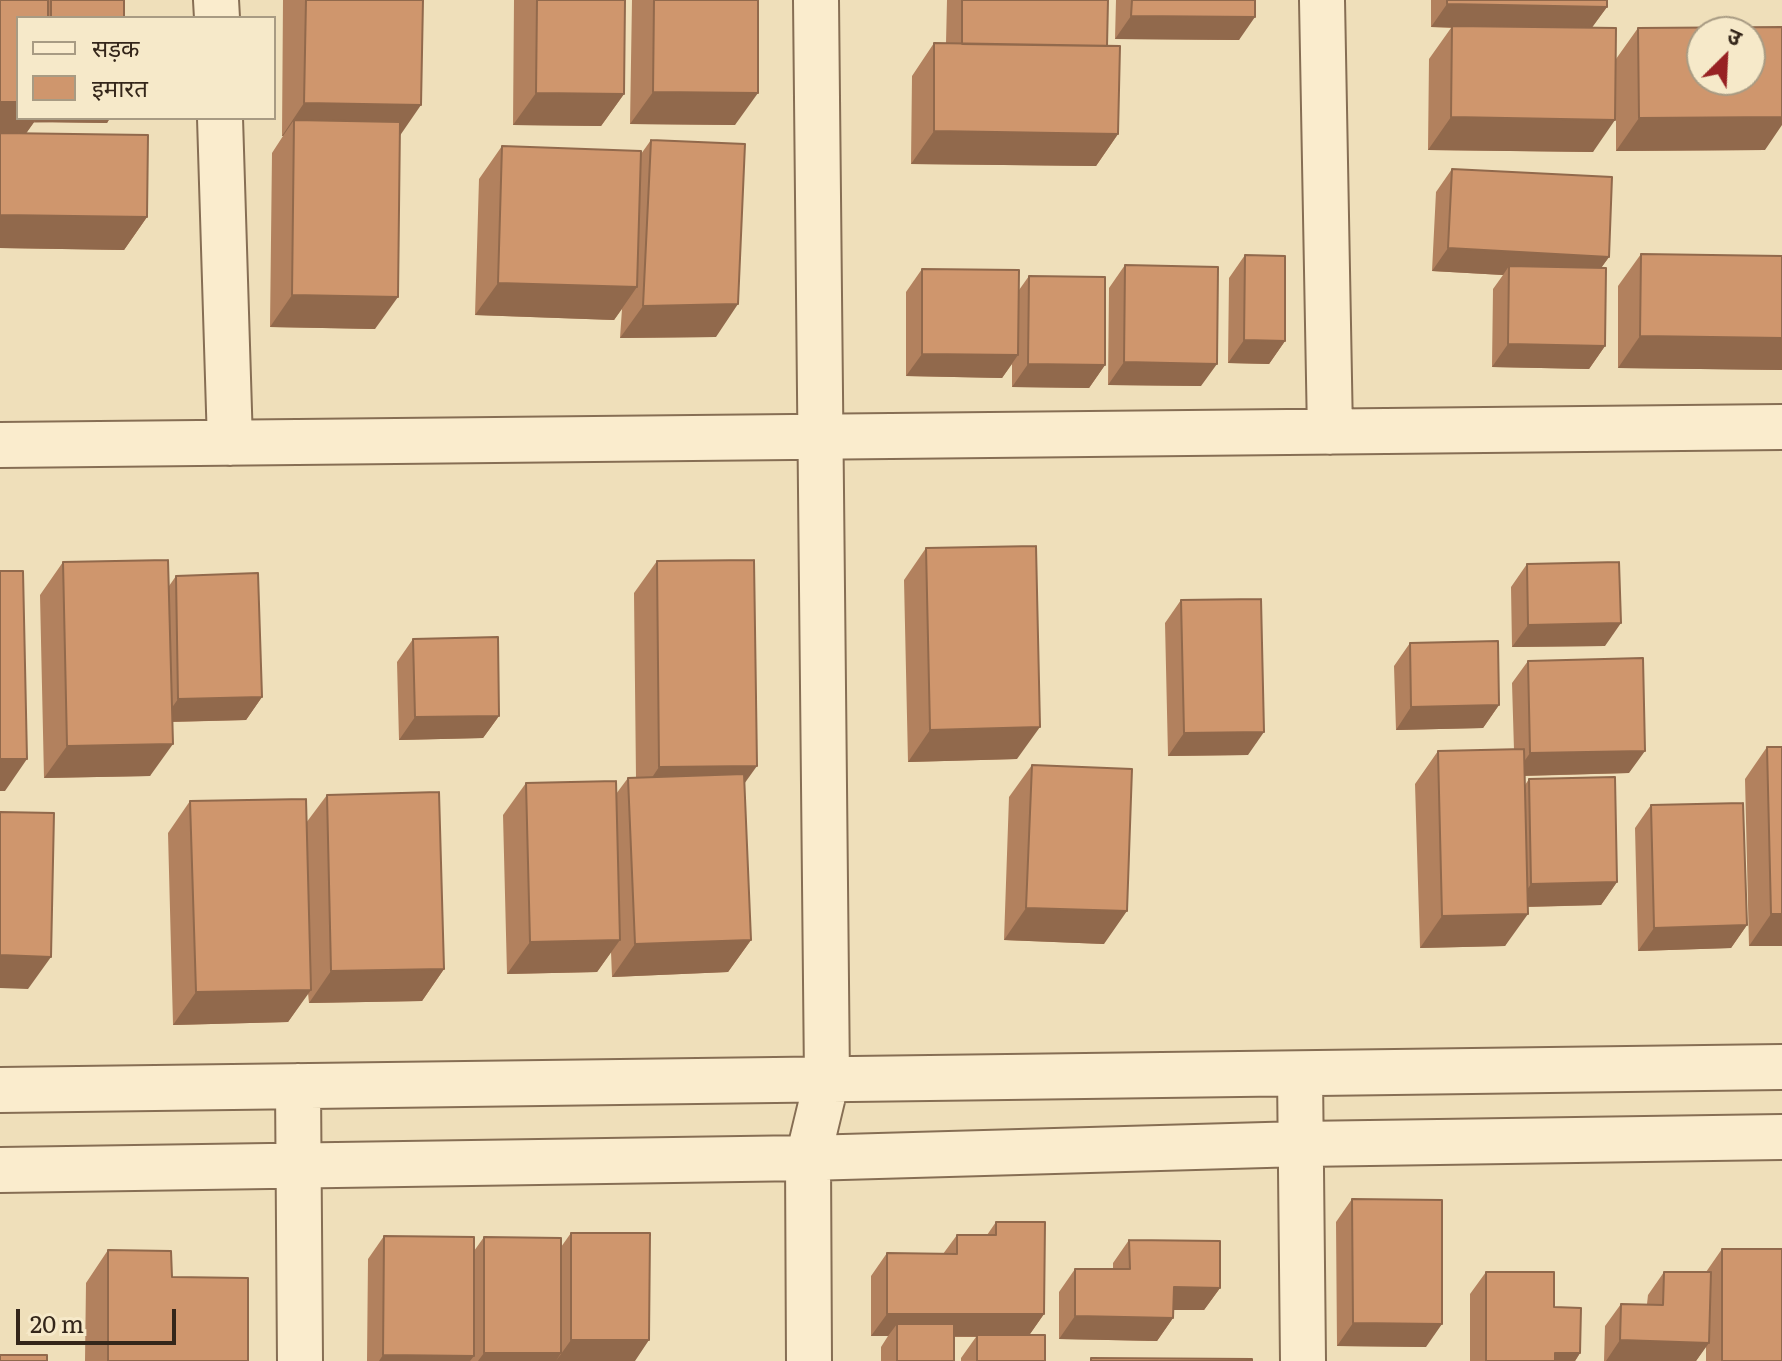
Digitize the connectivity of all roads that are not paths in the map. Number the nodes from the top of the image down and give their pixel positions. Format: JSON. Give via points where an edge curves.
{"nodes":[{"id":1,"x":816,"y":0,"type":"edge"},
{"id":2,"x":1322,"y":0,"type":"edge"},
{"id":3,"x":220,"y":120,"type":"edge"},
{"id":4,"x":1782,"y":427,"type":"edge"},
{"id":5,"x":1330,"y":432,"type":"junction"},
{"id":6,"x":820,"y":437,"type":"junction"},
{"id":7,"x":230,"y":443,"type":"junction"},
{"id":8,"x":0,"y":445,"type":"edge"},
{"id":9,"x":1782,"y":1067,"type":"edge"},
{"id":10,"x":1300,"y":1074,"type":"junction"},
{"id":11,"x":827,"y":1079,"type":"junction"},
{"id":12,"x":298,"y":1086,"type":"junction"},
{"id":13,"x":0,"y":1090,"type":"edge"},
{"id":14,"x":1782,"y":1137,"type":"edge"},
{"id":15,"x":1301,"y":1144,"type":"junction"},
{"id":16,"x":808,"y":1158,"type":"junction"},
{"id":17,"x":298,"y":1166,"type":"junction"},
{"id":18,"x":0,"y":1170,"type":"edge"},
{"id":19,"x":300,"y":1361,"type":"edge"},
{"id":20,"x":809,"y":1361,"type":"edge"},
{"id":21,"x":1303,"y":1361,"type":"edge"}],
"edges":[{"from":1,"to":6,"type":"street"},
{"from":2,"to":5,"type":"street"},
{"from":3,"to":7,"type":"street"},
{"from":4,"to":5,"type":"street"},
{"from":5,"to":6,"type":"street"},
{"from":6,"to":7,"type":"street"},
{"from":6,"to":11,"type":"street"},
{"from":7,"to":8,"type":"street"},
{"from":9,"to":10,"type":"street"},
{"from":10,"to":11,"type":"street"},
{"from":10,"to":15,"type":"street"},
{"from":11,"to":12,"type":"street"},
{"from":11,"to":16,"type":"street"},
{"from":12,"to":13,"type":"street"},
{"from":12,"to":17,"type":"street"},
{"from":14,"to":15,"type":"street"},
{"from":15,"to":16,"type":"street"},
{"from":15,"to":21,"type":"street"},
{"from":16,"to":17,"type":"street"},
{"from":16,"to":20,"type":"street"},
{"from":17,"to":18,"type":"street"},
{"from":17,"to":19,"type":"street"}]}
